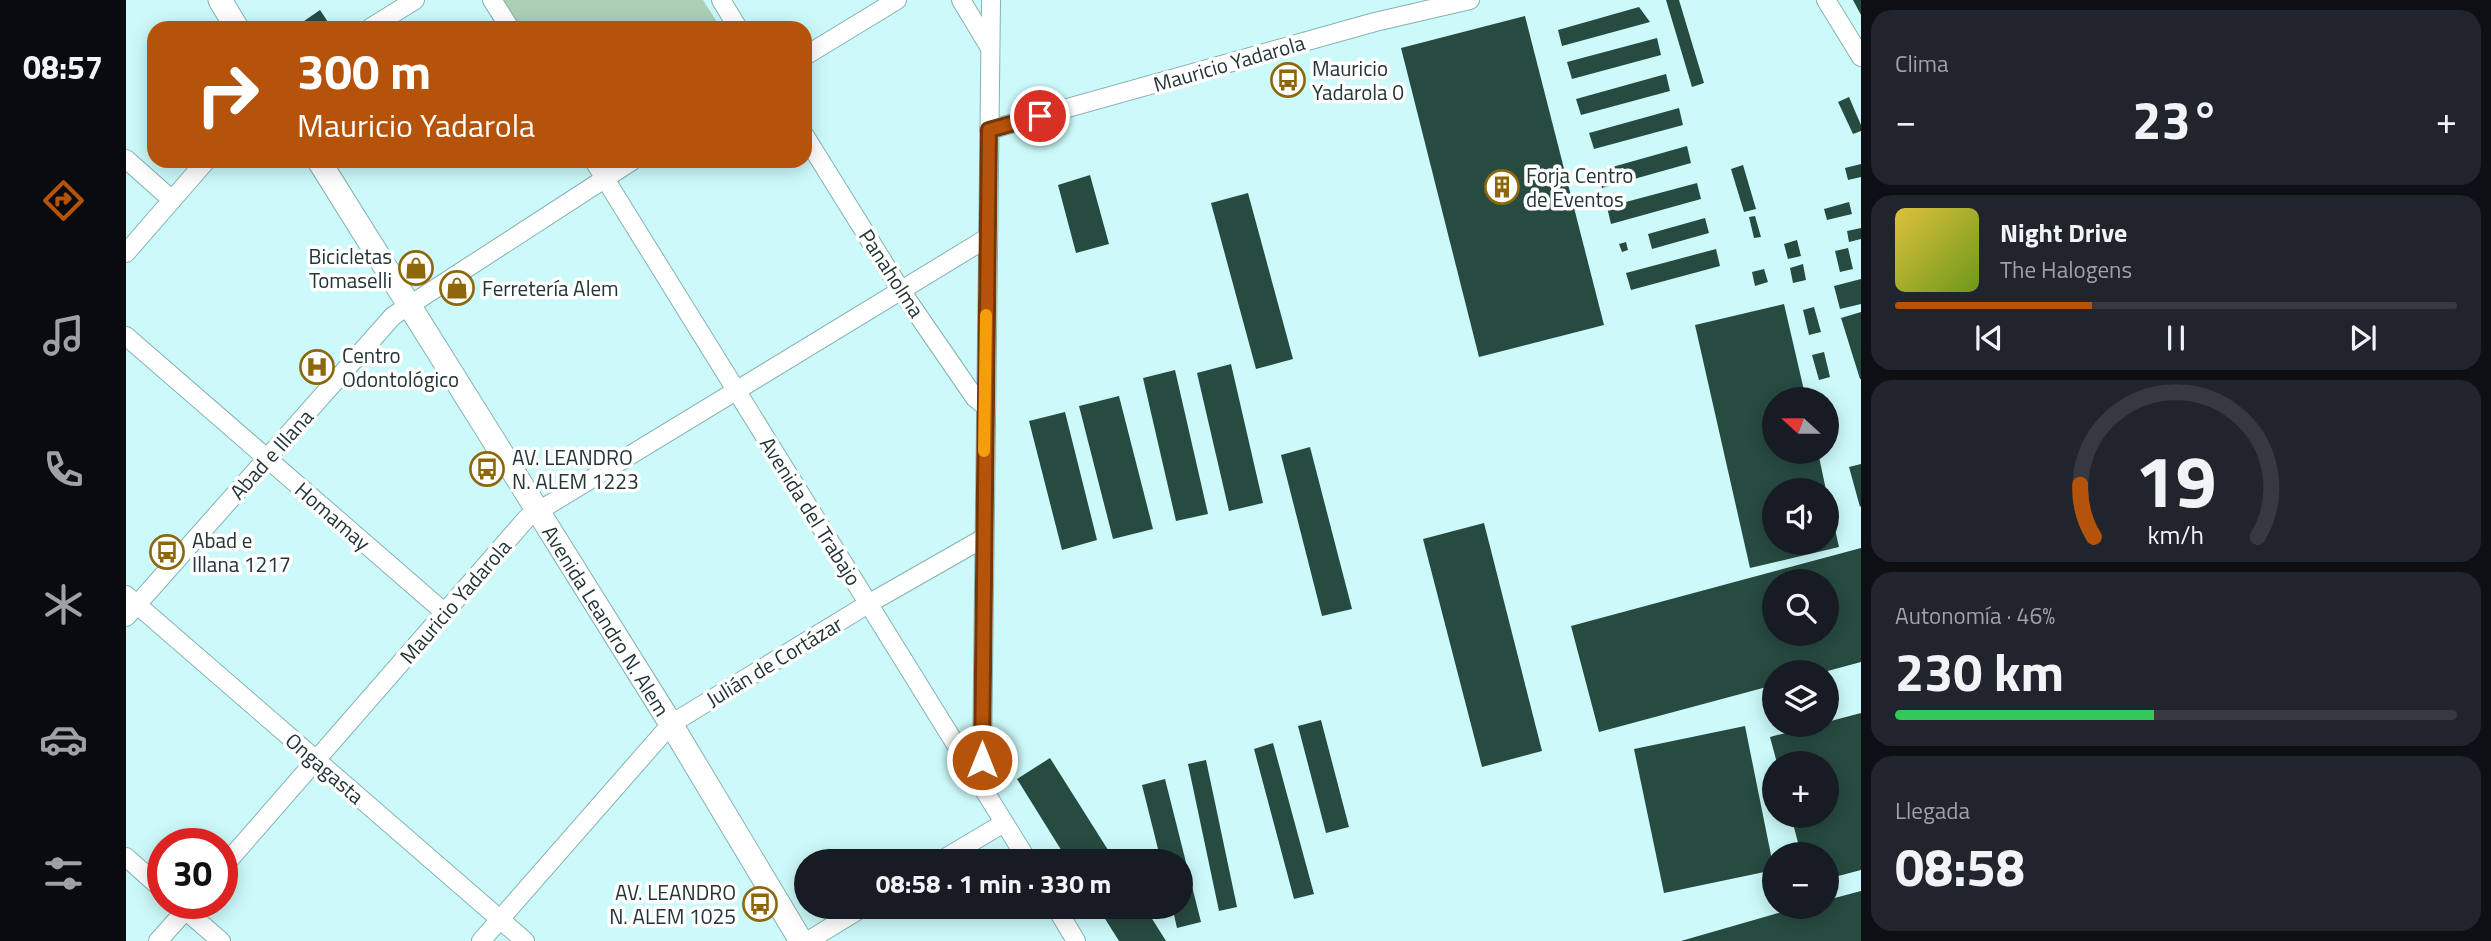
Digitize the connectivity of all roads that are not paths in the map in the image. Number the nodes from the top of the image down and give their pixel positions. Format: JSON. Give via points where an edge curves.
{"nodes":[{"id":1,"x":220,"y":0,"type":"edge"},
{"id":2,"x":415,"y":0,"type":"edge"},
{"id":3,"x":492,"y":0,"type":"edge"},
{"id":4,"x":721,"y":0,"type":"edge"},
{"id":5,"x":897,"y":0,"type":"edge"},
{"id":6,"x":961,"y":0,"type":"edge"},
{"id":7,"x":991,"y":0,"type":"edge"},
{"id":8,"x":1470,"y":0,"type":"edge"},
{"id":9,"x":1826,"y":0,"type":"edge"},
{"id":10,"x":233,"y":21,"type":"edge"},
{"id":11,"x":381,"y":21,"type":"edge"},
{"id":12,"x":506,"y":21,"type":"edge"},
{"id":13,"x":734,"y":21,"type":"edge"},
{"id":14,"x":990,"y":48,"type":"junction"},
{"id":15,"x":812,"y":52,"type":"edge"},
{"id":16,"x":1861,"y":57,"type":"edge"},
{"id":17,"x":989,"y":130,"type":"junction"},
{"id":18,"x":812,"y":147,"type":"edge"},
{"id":19,"x":126,"y":159,"type":"edge"},
{"id":20,"x":200,"y":168,"type":"edge"},
{"id":21,"x":322,"y":168,"type":"edge"},
{"id":22,"x":598,"y":168,"type":"edge"},
{"id":23,"x":620,"y":168,"type":"edge"},
{"id":24,"x":604,"y":178,"type":"junction"},
{"id":25,"x":172,"y":200,"type":"junction"},
{"id":26,"x":987,"y":238,"type":"junction"},
{"id":27,"x":126,"y":253,"type":"edge"},
{"id":28,"x":902,"y":292,"type":"junction"},
{"id":29,"x":407,"y":304,"type":"junction"},
{"id":30,"x":126,"y":336,"type":"edge"},
{"id":31,"x":736,"y":391,"type":"junction"},
{"id":32,"x":985,"y":405,"type":"junction"},
{"id":33,"x":267,"y":459,"type":"junction"},
{"id":34,"x":537,"y":510,"type":"junction"},
{"id":35,"x":982,"y":539,"type":"junction"},
{"id":36,"x":869,"y":604,"type":"junction"},
{"id":37,"x":130,"y":606,"type":"edge"},
{"id":38,"x":444,"y":612,"type":"junction"},
{"id":39,"x":671,"y":724,"type":"junction"},
{"id":40,"x":316,"y":760,"type":"junction"},
{"id":41,"x":978,"y":780,"type":"junction"},
{"id":42,"x":1004,"y":822,"type":"junction"},
{"id":43,"x":960,"y":849,"type":"edge"},
{"id":44,"x":1021,"y":849,"type":"edge"},
{"id":45,"x":238,"y":850,"type":"edge"},
{"id":46,"x":126,"y":857,"type":"edge"},
{"id":47,"x":147,"y":876,"type":"edge"},
{"id":48,"x":174,"y":919,"type":"edge"},
{"id":49,"x":199,"y":919,"type":"edge"},
{"id":50,"x":500,"y":919,"type":"junction"},
{"id":51,"x":844,"y":919,"type":"edge"},
{"id":52,"x":1063,"y":919,"type":"edge"},
{"id":53,"x":158,"y":941,"type":"edge"},
{"id":54,"x":221,"y":941,"type":"edge"},
{"id":55,"x":481,"y":941,"type":"edge"},
{"id":56,"x":525,"y":941,"type":"edge"},
{"id":57,"x":801,"y":941,"type":"edge"},
{"id":58,"x":808,"y":941,"type":"edge"},
{"id":59,"x":1076,"y":941,"type":"edge"}],
"edges":[{"from":1,"to":10,"type":"main road"},
{"from":2,"to":11,"type":"street"},
{"from":3,"to":12,"type":"street"},
{"from":4,"to":13,"type":"street"},
{"from":5,"to":15,"type":"street"},
{"from":6,"to":14,"type":"street"},
{"from":7,"to":14,"type":"street"},
{"from":8,"to":17,"type":"street","name":"Mauricio Yadarola","via":[[1375,22]]},
{"from":9,"to":16,"type":"street"},
{"from":14,"to":17,"type":"street"},
{"from":17,"to":26,"type":"street"},
{"from":18,"to":28,"type":"street","name":"Panaholma"},
{"from":19,"to":25,"type":"street"},
{"from":20,"to":25,"type":"street"},
{"from":21,"to":29,"type":"main road","name":"Avenida Leandro N. Alem"},
{"from":22,"to":24,"type":"street","name":"Avenida del Trabajo"},
{"from":23,"to":24,"type":"street","name":"Abad e Illana"},
{"from":24,"to":29,"type":"street","name":"Abad e Illana"},
{"from":24,"to":31,"type":"street","name":"Avenida del Trabajo"},
{"from":25,"to":27,"type":"street"},
{"from":26,"to":28,"type":"street","name":"Mauricio Yadarola"},
{"from":26,"to":32,"type":"street"},
{"from":28,"to":31,"type":"street","name":"Mauricio Yadarola"},
{"from":28,"to":32,"type":"street","name":"Panaholma","via":[[975,398]]},
{"from":29,"to":33,"type":"street","name":"Abad e Illana"},
{"from":29,"to":34,"type":"main road","name":"Avenida Leandro N. Alem"},
{"from":30,"to":33,"type":"street","name":"Homamay"},
{"from":31,"to":34,"type":"street","name":"Mauricio Yadarola"},
{"from":31,"to":36,"type":"street","name":"Avenida del Trabajo"},
{"from":32,"to":35,"type":"street"},
{"from":33,"to":37,"type":"street","name":"Abad e Illana"},
{"from":33,"to":38,"type":"street","name":"Homamay"},
{"from":34,"to":38,"type":"street","name":"Mauricio Yadarola"},
{"from":34,"to":39,"type":"main road","name":"Avenida Leandro N. Alem"},
{"from":35,"to":36,"type":"street","name":"Julián de Cortázar"},
{"from":35,"to":41,"type":"street","via":[[982,760]]},
{"from":36,"to":39,"type":"street","name":"Julián de Cortázar"},
{"from":36,"to":41,"type":"street","name":"Avenida del Trabajo"},
{"from":37,"to":40,"type":"street","name":"Ongagasta"},
{"from":38,"to":40,"type":"street","name":"Mauricio Yadarola"},
{"from":39,"to":50,"type":"street","name":"Julián de Cortázar"},
{"from":39,"to":57,"type":"main road","name":"Avenida Leandro N. Alem"},
{"from":40,"to":45,"type":"street","name":"Mauricio Yadarola"},
{"from":40,"to":50,"type":"street","name":"Ongagasta"},
{"from":41,"to":42,"type":"street","name":"Avenida del Trabajo"},
{"from":42,"to":43,"type":"street"},
{"from":42,"to":44,"type":"street","name":"Avenida del Trabajo"},
{"from":46,"to":47,"type":"street"},
{"from":48,"to":53,"type":"street"},
{"from":49,"to":54,"type":"street"},
{"from":50,"to":55,"type":"street","name":"Julián de Cortázar"},
{"from":50,"to":56,"type":"street","name":"Ongagasta"},
{"from":51,"to":58,"type":"street"},
{"from":52,"to":59,"type":"street"}]}
